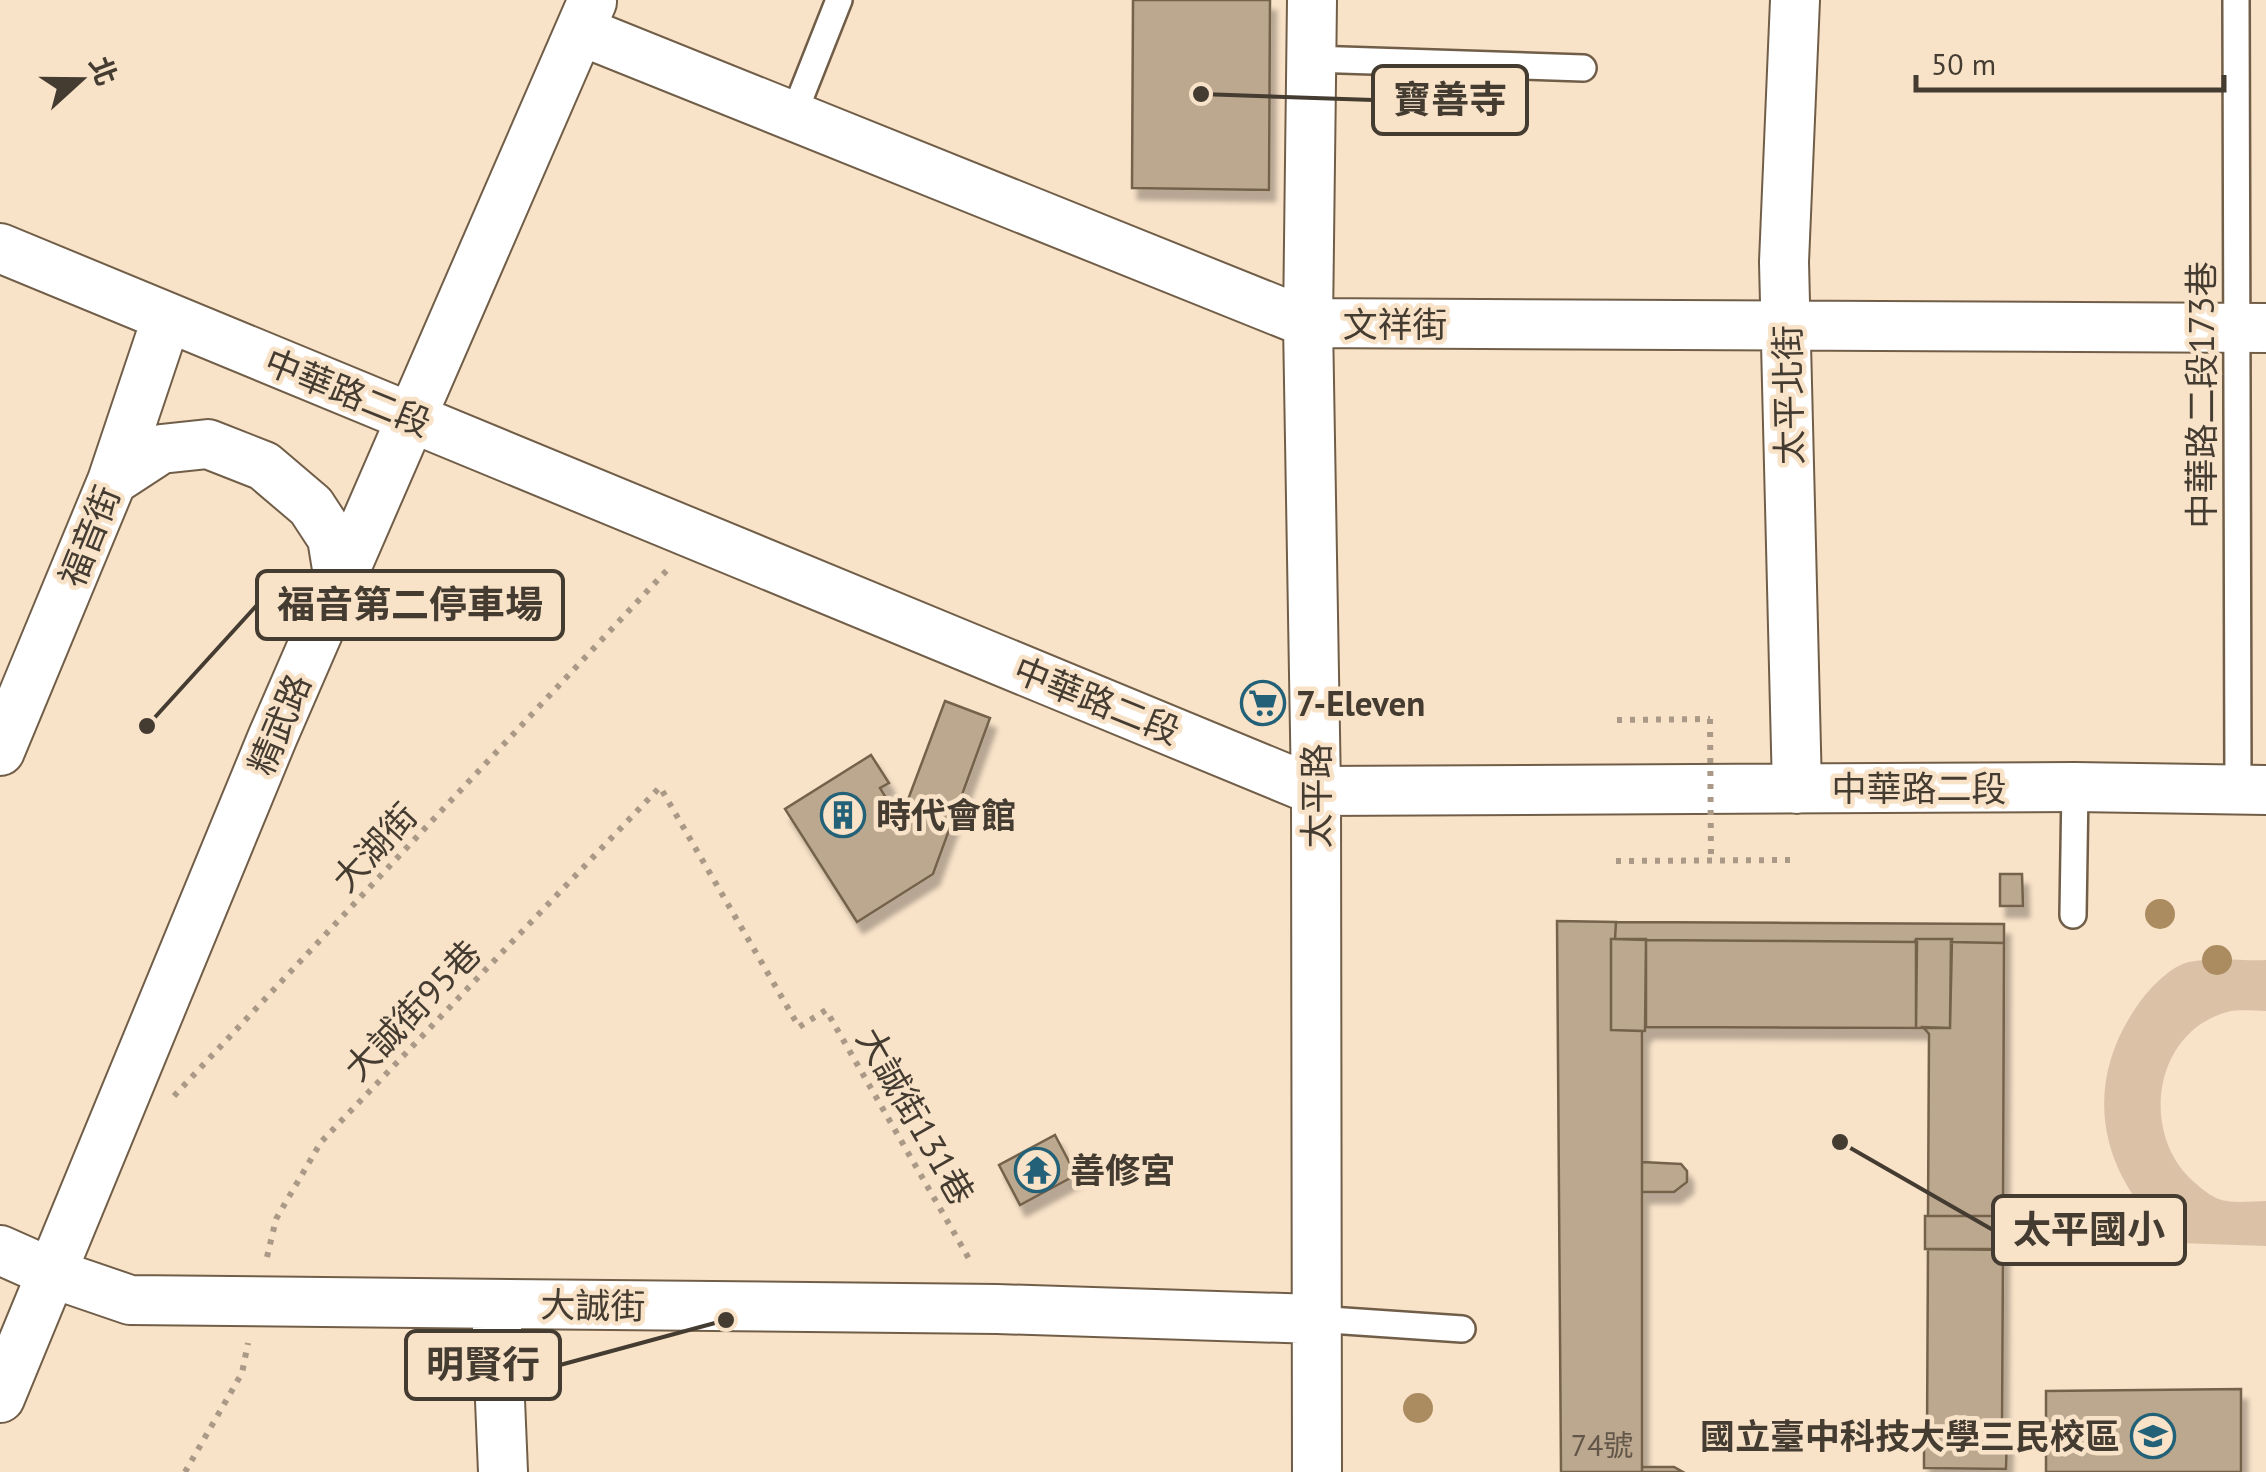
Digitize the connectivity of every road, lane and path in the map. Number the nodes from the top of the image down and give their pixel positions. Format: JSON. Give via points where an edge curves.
{"nodes":[{"id":1,"x":838,"y":0,"type":"edge"},
{"id":2,"x":1312,"y":0,"type":"edge"},
{"id":3,"x":1796,"y":0,"type":"edge"},
{"id":4,"x":2236,"y":0,"type":"edge"},
{"id":5,"x":586,"y":15,"type":"edge"},
{"id":6,"x":1311,"y":58,"type":"junction"},
{"id":7,"x":1584,"y":68,"type":"dead end"},
{"id":8,"x":793,"y":116,"type":"junction"},
{"id":9,"x":0,"y":248,"type":"edge"},
{"id":10,"x":167,"y":317,"type":"junction"},
{"id":11,"x":1308,"y":323,"type":"junction"},
{"id":12,"x":1786,"y":326,"type":"junction"},
{"id":13,"x":2251,"y":328,"type":"edge"},
{"id":14,"x":410,"y":417,"type":"junction"},
{"id":15,"x":112,"y":480,"type":"junction"},
{"id":16,"x":700,"y":536,"type":"junction"},
{"id":17,"x":340,"y":581,"type":"junction"},
{"id":18,"x":1617,"y":720,"type":"dead end"},
{"id":19,"x":0,"y":751,"type":"edge"},
{"id":20,"x":660,"y":787,"type":"joint"},
{"id":21,"x":2075,"y":787,"type":"junction"},
{"id":22,"x":1796,"y":789,"type":"junction"},
{"id":23,"x":2252,"y":790,"type":"edge"},
{"id":24,"x":1316,"y":791,"type":"junction"},
{"id":25,"x":1711,"y":860,"type":"junction"},
{"id":26,"x":1794,"y":860,"type":"dead end"},
{"id":27,"x":1616,"y":861,"type":"dead end"},
{"id":28,"x":2072,"y":915,"type":"dead end"},
{"id":29,"x":166,"y":1104,"type":"dead end"},
{"id":30,"x":0,"y":1250,"type":"edge"},
{"id":31,"x":54,"y":1274,"type":"junction"},
{"id":32,"x":257,"y":1302,"type":"junction"},
{"id":33,"x":496,"y":1304,"type":"junction"},
{"id":34,"x":998,"y":1309,"type":"junction"},
{"id":35,"x":1315,"y":1319,"type":"junction"},
{"id":36,"x":1462,"y":1329,"type":"dead end"},
{"id":37,"x":0,"y":1398,"type":"edge"},
{"id":38,"x":185,"y":1472,"type":"edge"},
{"id":39,"x":503,"y":1472,"type":"edge"},
{"id":40,"x":1316,"y":1472,"type":"edge"}],
"edges":[{"from":1,"to":8,"type":"lane"},
{"from":2,"to":6,"type":"street","name":"太平路"},
{"from":3,"to":12,"type":"street","name":"太平北街"},
{"from":4,"to":13,"type":"lane","name":"中華路二段173巷"},
{"from":5,"to":8,"type":"street","name":"文祥街"},
{"from":5,"to":14,"type":"street","name":"精武路"},
{"from":6,"to":7,"type":"lane"},
{"from":6,"to":11,"type":"street","name":"太平路"},
{"from":8,"to":11,"type":"street","name":"文祥街"},
{"from":9,"to":10,"type":"street","name":"中華路二段"},
{"from":10,"to":14,"type":"street","name":"中華路二段"},
{"from":10,"to":15,"type":"street","name":"福音街"},
{"from":11,"to":12,"type":"street","name":"文祥街"},
{"from":11,"to":24,"type":"street","name":"太平路"},
{"from":12,"to":13,"type":"street","name":"文祥街"},
{"from":12,"to":22,"type":"street","name":"太平北街"},
{"from":13,"to":23,"type":"lane","name":"中華路二段173巷"},
{"from":14,"to":16,"type":"street","name":"中華路二段"},
{"from":14,"to":17,"type":"street","name":"精武路"},
{"from":15,"to":17,"type":"street","via":[[161,449],[208,444],[264,466],[311,506],[332,538]]},
{"from":15,"to":19,"type":"street","name":"福音街"},
{"from":16,"to":24,"type":"street","name":"中華路二段"},
{"from":16,"to":29,"type":"path","name":"大湖街"},
{"from":17,"to":31,"type":"street","name":"精武路"},
{"from":18,"to":25,"type":"path","bridge":true,"via":[[1710,719]]},
{"from":20,"to":32,"type":"path","name":"大誠街95巷","via":[[321,1142],[276,1219]]},
{"from":20,"to":34,"type":"path","name":"大誠街131巷","via":[[798,1027],[826,1010]]},
{"from":21,"to":22,"type":"street","name":"中華路二段"},
{"from":21,"to":23,"type":"street","name":"中華路二段"},
{"from":21,"to":28,"type":"lane"},
{"from":22,"to":24,"type":"street","name":"中華路二段"},
{"from":24,"to":35,"type":"street","name":"太平路"},
{"from":25,"to":26,"type":"path"},
{"from":25,"to":27,"type":"path"},
{"from":30,"to":31,"type":"street","name":"大誠街"},
{"from":31,"to":32,"type":"street","name":"大誠街","via":[[130,1300]]},
{"from":31,"to":37,"type":"street","name":"精武路"},
{"from":32,"to":33,"type":"street","name":"大誠街"},
{"from":32,"to":38,"type":"path","name":"大誠街95巷","via":[[242,1373]]},
{"from":33,"to":34,"type":"street","name":"大誠街"},
{"from":33,"to":39,"type":"street"},
{"from":34,"to":35,"type":"street","name":"大誠街"},
{"from":35,"to":36,"type":"lane"},
{"from":35,"to":40,"type":"street","name":"太平路"}]}
